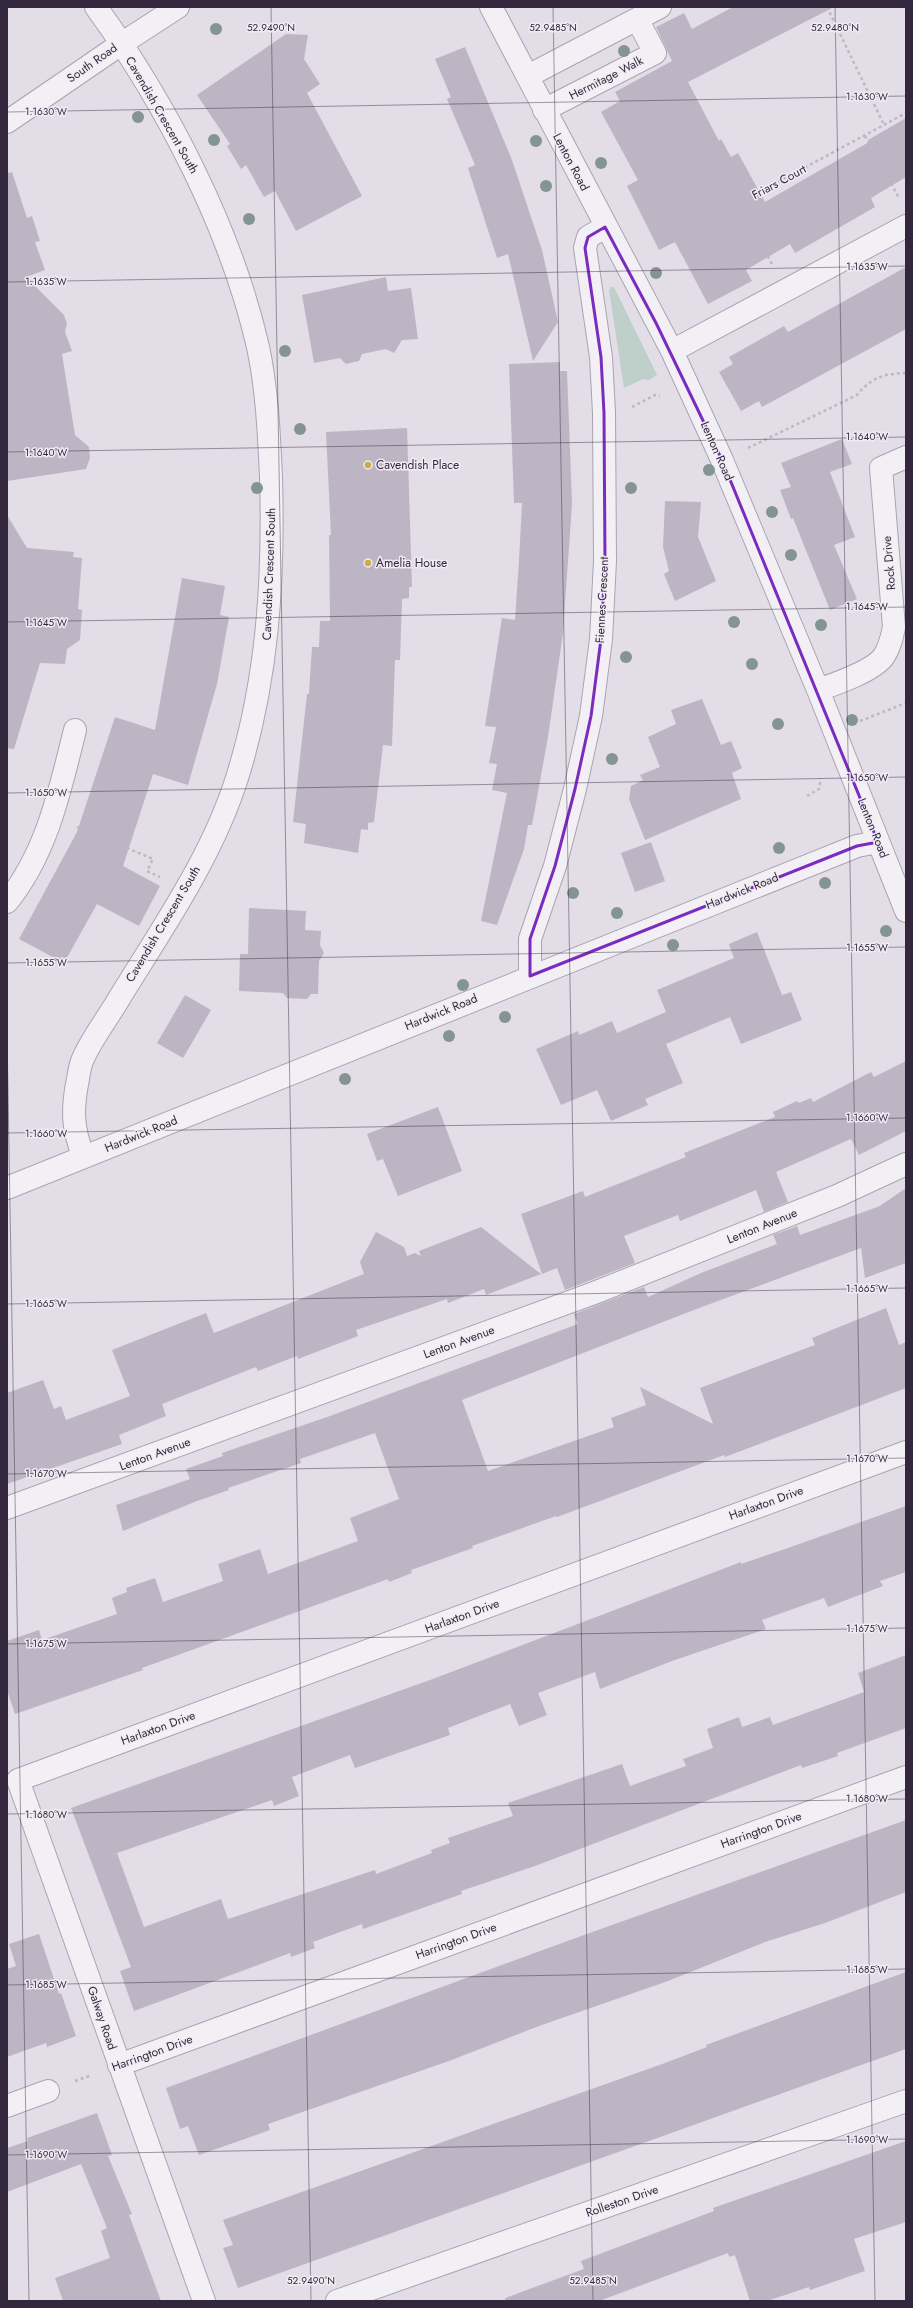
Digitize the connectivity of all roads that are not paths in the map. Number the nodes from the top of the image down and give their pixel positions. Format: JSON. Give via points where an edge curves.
{"nodes":[{"id":1,"x":96,"y":7,"type":"edge"},
{"id":2,"x":178,"y":7,"type":"edge"},
{"id":3,"x":491,"y":7,"type":"edge"},
{"id":4,"x":660,"y":7,"type":"edge"},
{"id":5,"x":636,"y":19,"type":"junction"},
{"id":6,"x":120,"y":44,"type":"junction"},
{"id":7,"x":528,"y":76,"type":"junction"},
{"id":8,"x":544,"y":110,"type":"junction"},
{"id":9,"x":7,"y":122,"type":"edge"},
{"id":10,"x":906,"y":226,"type":"edge"},
{"id":11,"x":605,"y":227,"type":"junction"},
{"id":12,"x":672,"y":351,"type":"junction"},
{"id":13,"x":906,"y":457,"type":"edge"},
{"id":14,"x":818,"y":690,"type":"junction"},
{"id":15,"x":75,"y":730,"type":"dead end"},
{"id":16,"x":878,"y":842,"type":"junction"},
{"id":17,"x":7,"y":902,"type":"edge"},
{"id":18,"x":906,"y":911,"type":"edge"},
{"id":19,"x":530,"y":976,"type":"junction"},
{"id":20,"x":84,"y":1158,"type":"junction"},
{"id":21,"x":906,"y":1164,"type":"edge"},
{"id":22,"x":7,"y":1188,"type":"edge"},
{"id":23,"x":906,"y":1452,"type":"edge"},
{"id":24,"x":7,"y":1508,"type":"edge"},
{"id":25,"x":906,"y":1777,"type":"edge"},
{"id":26,"x":18,"y":1780,"type":"joint"},
{"id":27,"x":119,"y":2065,"type":"junction"},
{"id":28,"x":48,"y":2092,"type":"road end"},
{"id":29,"x":906,"y":2101,"type":"edge"},
{"id":30,"x":7,"y":2106,"type":"edge"},
{"id":31,"x":204,"y":2301,"type":"edge"},
{"id":32,"x":337,"y":2301,"type":"edge"}],
"edges":[{"from":1,"to":6,"type":"street","name":"Cavendish Crescent South"},
{"from":2,"to":6,"type":"street","name":"South Road"},
{"from":3,"to":7,"type":"street","name":"Lenton Road"},
{"from":4,"to":5,"type":"street"},
{"from":5,"to":7,"type":"street"},
{"from":5,"to":8,"type":"street","name":"Hermitage Walk","via":[[655,53]]},
{"from":6,"to":9,"type":"street","name":"South Road"},
{"from":6,"to":20,"type":"street","name":"Cavendish Crescent South","via":[[189,158],[231,254],[258,348],[269,431],[273,532],[268,632],[257,703],[236,780],[187,889],[81,1062],[72,1105],[75,1138]]},
{"from":7,"to":8,"type":"street","name":"Lenton Road"},
{"from":8,"to":11,"type":"street","name":"Lenton Road"},
{"from":10,"to":12,"type":"street"},
{"from":11,"to":12,"type":"street","name":"Lenton Road"},
{"from":11,"to":19,"type":"street","name":"Fiennes Crescent","via":[[588,237],[585,248],[601,357],[604,413],[604,569],[601,639],[591,716],[555,866],[530,939]]},
{"from":12,"to":14,"type":"street","name":"Lenton Road","via":[[722,460]]},
{"from":13,"to":14,"type":"street","name":"Rock Drive","via":[[881,468],[894,627],[891,642],[883,658],[861,673]]},
{"from":14,"to":16,"type":"street","name":"Lenton Road"},
{"from":15,"to":17,"type":"street","via":[[53,817],[17,890]]},
{"from":16,"to":18,"type":"street","name":"Lenton Road"},
{"from":16,"to":19,"type":"street","name":"Hardwick Road","via":[[857,846]]},
{"from":19,"to":20,"type":"street","name":"Hardwick Road"},
{"from":20,"to":22,"type":"street","name":"Hardwick Road"},
{"from":21,"to":24,"type":"street","name":"Lenton Avenue","via":[[838,1196],[594,1293]]},
{"from":23,"to":26,"type":"street","name":"Harlaxton Drive"},
{"from":25,"to":27,"type":"street","name":"Harrington Drive"},
{"from":26,"to":27,"type":"street","name":"Galway Road"},
{"from":27,"to":31,"type":"street","name":"Galway Road"},
{"from":28,"to":30,"type":"street"},
{"from":29,"to":32,"type":"street","name":"Rolleston Drive"}]}
